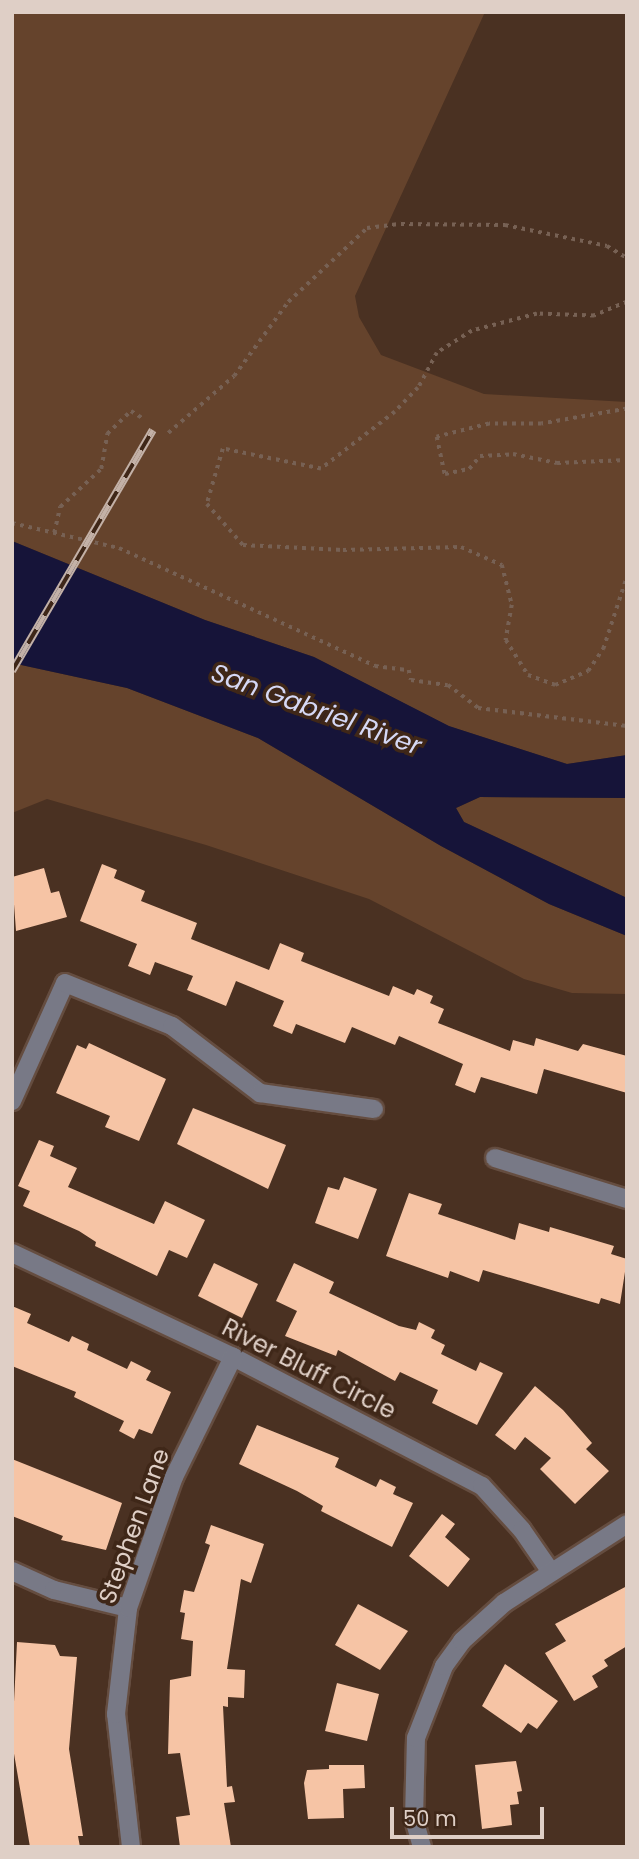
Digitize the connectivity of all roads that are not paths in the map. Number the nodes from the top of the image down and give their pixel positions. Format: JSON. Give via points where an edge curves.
{"nodes":[{"id":1,"x":12,"y":1101,"type":"edge"},
{"id":2,"x":374,"y":1109,"type":"dead end"},
{"id":3,"x":495,"y":1158,"type":"dead end"},
{"id":4,"x":627,"y":1199,"type":"edge"},
{"id":5,"x":12,"y":1253,"type":"edge"},
{"id":6,"x":233,"y":1357,"type":"junction"},
{"id":7,"x":627,"y":1524,"type":"edge"},
{"id":8,"x":12,"y":1572,"type":"edge"},
{"id":9,"x":551,"y":1572,"type":"junction"},
{"id":10,"x":128,"y":1608,"type":"junction"},
{"id":11,"x":131,"y":1847,"type":"edge"},
{"id":12,"x":422,"y":1847,"type":"edge"}],
"edges":[{"from":1,"to":2,"type":"street","via":[[65,983],[172,1026],[261,1093]]},
{"from":3,"to":4,"type":"street"},
{"from":5,"to":6,"type":"street","name":"River Bluff Circle"},
{"from":6,"to":9,"type":"street","name":"River Bluff Circle","via":[[482,1486],[522,1530]]},
{"from":6,"to":10,"type":"street","name":"Stephen Lane","via":[[174,1477]]},
{"from":7,"to":9,"type":"street"},
{"from":8,"to":10,"type":"street","via":[[54,1590]]},
{"from":9,"to":12,"type":"street","via":[[504,1603],[462,1641],[434,1683],[416,1738],[413,1770],[414,1819]]},
{"from":10,"to":11,"type":"street","name":"Stephen Lane","via":[[116,1714]]}]}
